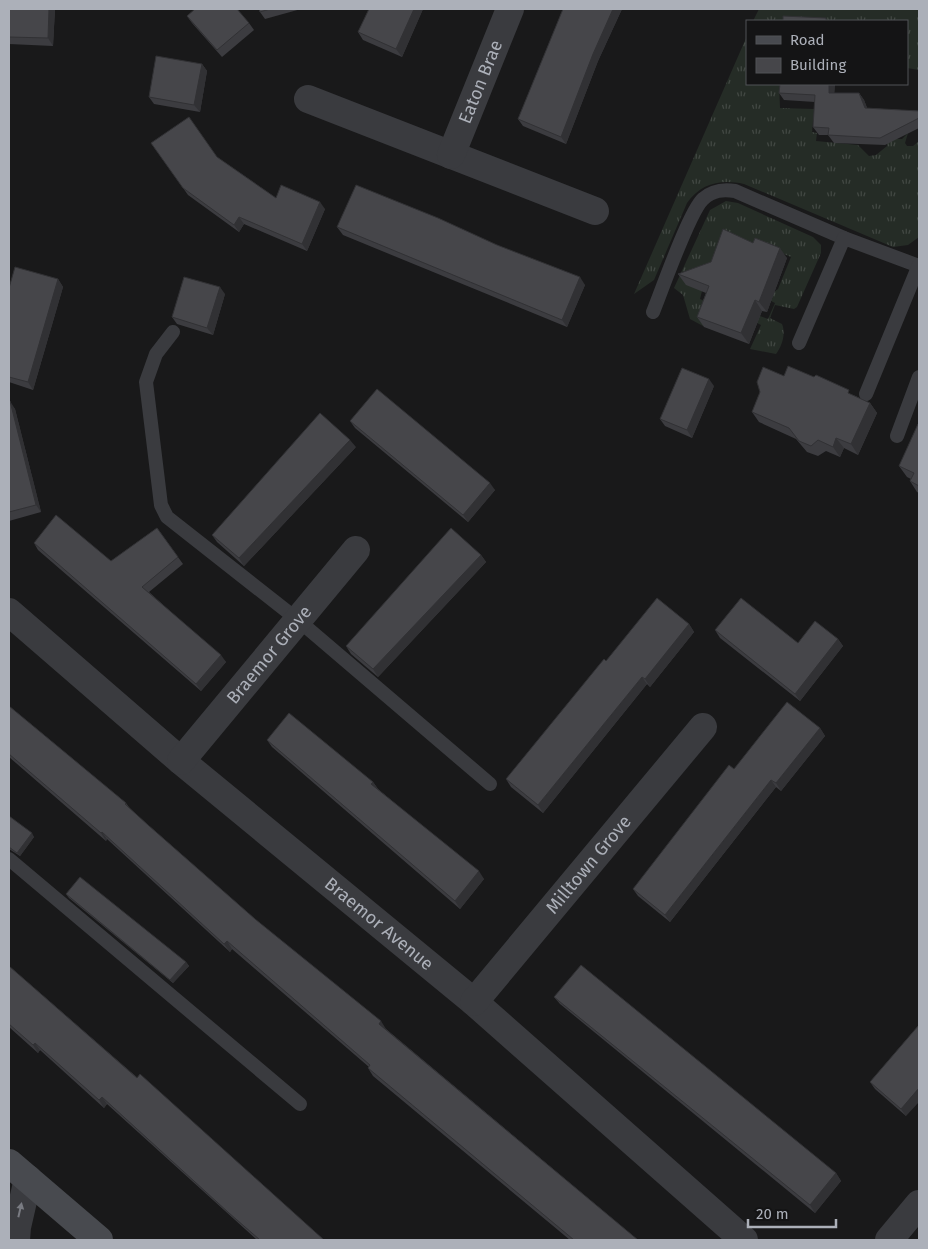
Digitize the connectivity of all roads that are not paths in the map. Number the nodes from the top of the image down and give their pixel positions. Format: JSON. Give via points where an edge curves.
{"nodes":[{"id":1,"x":510,"y":9,"type":"edge"},
{"id":2,"x":308,"y":99,"type":"dead end"},
{"id":3,"x":451,"y":155,"type":"junction"},
{"id":4,"x":595,"y":211,"type":"dead end"},
{"id":5,"x":844,"y":238,"type":"junction"},
{"id":6,"x":919,"y":266,"type":"edge"},
{"id":7,"x":653,"y":312,"type":"dead end"},
{"id":8,"x":174,"y":332,"type":"edge"},
{"id":9,"x":800,"y":343,"type":"dead end"},
{"id":10,"x":919,"y":377,"type":"edge"},
{"id":11,"x":866,"y":394,"type":"dead end"},
{"id":12,"x":897,"y":436,"type":"dead end"},
{"id":13,"x":356,"y":550,"type":"dead end"},
{"id":14,"x":9,"y":612,"type":"edge"},
{"id":15,"x":298,"y":620,"type":"junction"},
{"id":16,"x":703,"y":727,"type":"dead end"},
{"id":17,"x":181,"y":761,"type":"junction"},
{"id":18,"x":490,"y":784,"type":"dead end"},
{"id":19,"x":9,"y":860,"type":"edge"},
{"id":20,"x":474,"y":1002,"type":"junction"},
{"id":21,"x":300,"y":1104,"type":"dead end"},
{"id":22,"x":18,"y":1171,"type":"edge"},
{"id":23,"x":919,"y":1204,"type":"edge"},
{"id":24,"x":16,"y":1240,"type":"edge"},
{"id":25,"x":99,"y":1240,"type":"edge"},
{"id":26,"x":744,"y":1240,"type":"edge"},
{"id":27,"x":889,"y":1240,"type":"edge"}],
"edges":[{"from":1,"to":3,"type":"street","name":"Eaton Brae"},
{"from":2,"to":3,"type":"street"},
{"from":3,"to":4,"type":"street"},
{"from":5,"to":6,"type":"lane"},
{"from":5,"to":7,"type":"lane","via":[[735,191],[722,189],[712,192],[696,207]]},
{"from":5,"to":9,"type":"lane"},
{"from":6,"to":11,"type":"lane"},
{"from":8,"to":15,"type":"lane","via":[[156,354],[146,382],[161,505],[167,516]]},
{"from":10,"to":12,"type":"lane"},
{"from":13,"to":15,"type":"street","name":"Braemor Grove"},
{"from":14,"to":17,"type":"street","name":"Braemor Avenue"},
{"from":15,"to":17,"type":"street","name":"Braemor Grove"},
{"from":15,"to":18,"type":"lane"},
{"from":16,"to":20,"type":"street","name":"Milltown Grove"},
{"from":17,"to":20,"type":"street","name":"Braemor Avenue"},
{"from":19,"to":21,"type":"lane"},
{"from":20,"to":26,"type":"street","name":"Braemor Avenue"},
{"from":24,"to":22,"type":"street","one_way":true},
{"from":22,"to":25,"type":"main road"},
{"from":23,"to":27,"type":"street"}]}
